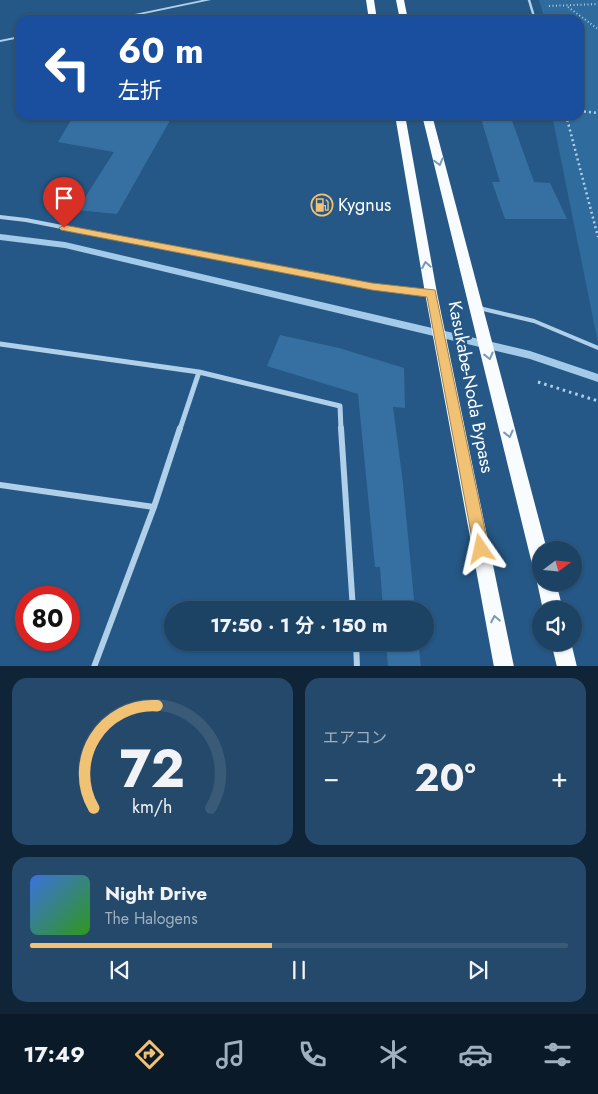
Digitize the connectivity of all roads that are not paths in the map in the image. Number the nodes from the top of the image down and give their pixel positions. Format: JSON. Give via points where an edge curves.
{"nodes":[{"id":1,"x":209,"y":0,"type":"edge"},
{"id":2,"x":370,"y":0,"type":"edge"},
{"id":3,"x":400,"y":0,"type":"edge"},
{"id":4,"x":529,"y":0,"type":"edge"},
{"id":5,"x":133,"y":15,"type":"edge"},
{"id":6,"x":372,"y":15,"type":"edge"},
{"id":7,"x":403,"y":15,"type":"edge"},
{"id":8,"x":534,"y":15,"type":"edge"},
{"id":9,"x":15,"y":38,"type":"edge"},
{"id":10,"x":0,"y":41,"type":"edge"},
{"id":11,"x":401,"y":120,"type":"edge"},
{"id":12,"x":428,"y":120,"type":"edge"},
{"id":13,"x":0,"y":217,"type":"edge"},
{"id":14,"x":431,"y":293,"type":"junction"},
{"id":15,"x":477,"y":307,"type":"junction"},
{"id":16,"x":0,"y":344,"type":"edge"},
{"id":17,"x":598,"y":348,"type":"edge"},
{"id":18,"x":200,"y":372,"type":"junction"},
{"id":19,"x":0,"y":484,"type":"edge"},
{"id":20,"x":154,"y":507,"type":"junction"},
{"id":21,"x":535,"y":541,"type":"edge"},
{"id":22,"x":352,"y":601,"type":"edge"},
{"id":23,"x":356,"y":651,"type":"edge"},
{"id":24,"x":563,"y":651,"type":"edge"},
{"id":25,"x":94,"y":666,"type":"edge"},
{"id":26,"x":357,"y":666,"type":"edge"},
{"id":27,"x":504,"y":666,"type":"edge"},
{"id":28,"x":567,"y":666,"type":"edge"}],
"edges":[{"from":1,"to":5,"type":"street"},
{"from":2,"to":6,"type":"highway"},
{"from":3,"to":7,"type":"highway"},
{"from":4,"to":8,"type":"lane"},
{"from":9,"to":10,"type":"street"},
{"from":14,"to":11,"type":"highway","name":"Kasukabe-Noda Bypass","one_way":true},
{"from":12,"to":15,"type":"highway","name":"Kasukabe-Noda Bypass","one_way":true},
{"from":13,"to":14,"type":"street","via":[[372,287]]},
{"from":27,"to":14,"type":"highway","name":"Kasukabe-Noda Bypass","one_way":true},
{"from":15,"to":17,"type":"lane","via":[[534,321]]},
{"from":15,"to":21,"type":"highway","name":"Kasukabe-Noda Bypass","one_way":true},
{"from":16,"to":18,"type":"street"},
{"from":18,"to":20,"type":"street"},
{"from":18,"to":22,"type":"street","via":[[340,406]]},
{"from":19,"to":20,"type":"street"},
{"from":20,"to":25,"type":"street"},
{"from":23,"to":26,"type":"street"},
{"from":24,"to":28,"type":"highway"}]}
